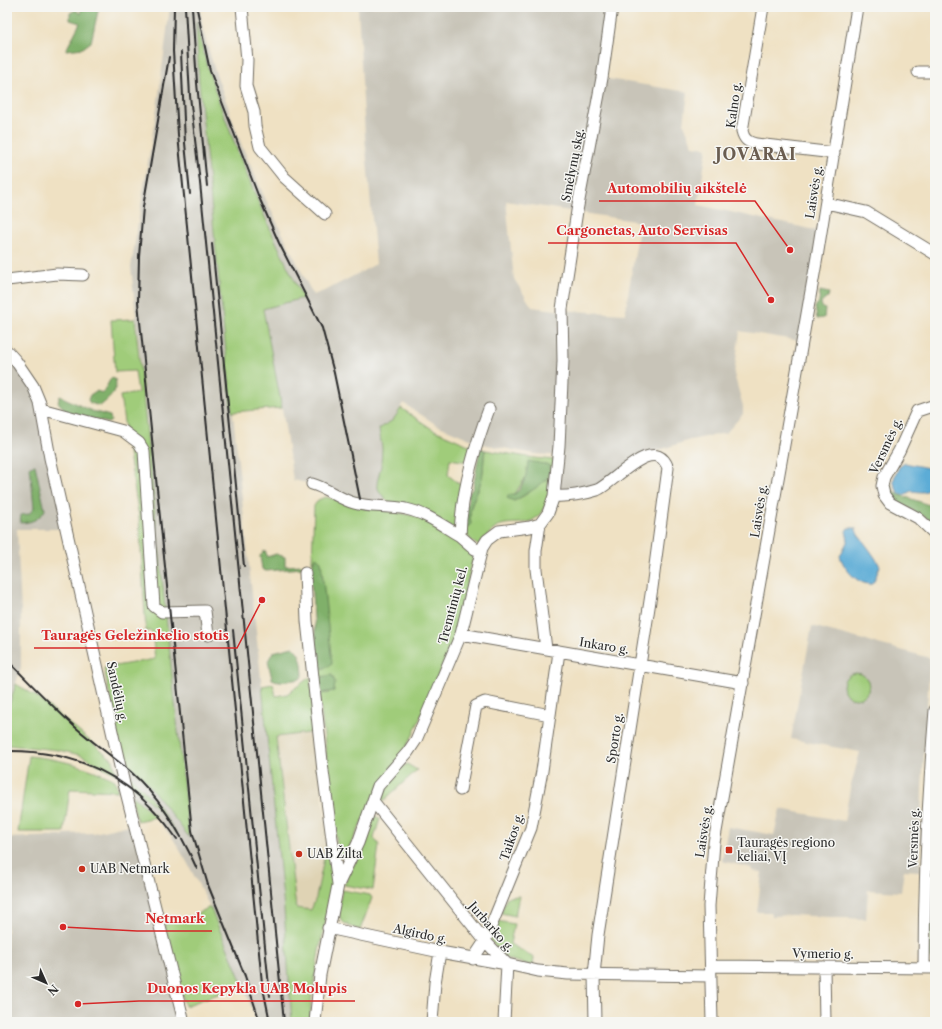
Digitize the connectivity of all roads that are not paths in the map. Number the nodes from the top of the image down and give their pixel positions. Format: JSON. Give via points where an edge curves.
{"nodes":[{"id":1,"x":242,"y":7,"type":"edge"},
{"id":2,"x":612,"y":7,"type":"edge"},
{"id":3,"x":763,"y":7,"type":"edge"},
{"id":4,"x":857,"y":7,"type":"edge"},
{"id":5,"x":918,"y":72,"type":"dead end"},
{"id":6,"x":935,"y":72,"type":"edge"},
{"id":7,"x":834,"y":153,"type":"junction"},
{"id":8,"x":826,"y":203,"type":"junction"},
{"id":9,"x":325,"y":214,"type":"dead end"},
{"id":10,"x":935,"y":254,"type":"edge"},
{"id":11,"x":83,"y":274,"type":"dead end"},
{"id":12,"x":7,"y":280,"type":"edge"},
{"id":13,"x":7,"y":351,"type":"edge"},
{"id":14,"x":935,"y":405,"type":"edge"},
{"id":15,"x":41,"y":409,"type":"junction"},
{"id":16,"x":489,"y":409,"type":"dead end"},
{"id":17,"x":312,"y":484,"type":"dead end"},
{"id":18,"x":554,"y":496,"type":"junction"},
{"id":19,"x":540,"y":524,"type":"junction"},
{"id":20,"x":935,"y":534,"type":"edge"},
{"id":21,"x":460,"y":536,"type":"junction"},
{"id":22,"x":481,"y":551,"type":"junction"},
{"id":23,"x":305,"y":573,"type":"dead end"},
{"id":24,"x":462,"y":634,"type":"junction"},
{"id":25,"x":208,"y":635,"type":"dead end"},
{"id":26,"x":546,"y":650,"type":"junction"},
{"id":27,"x":559,"y":652,"type":"junction"},
{"id":28,"x":639,"y":665,"type":"junction"},
{"id":29,"x":743,"y":683,"type":"junction"},
{"id":30,"x":935,"y":710,"type":"edge"},
{"id":31,"x":550,"y":715,"type":"junction"},
{"id":32,"x":460,"y":790,"type":"dead end"},
{"id":33,"x":373,"y":801,"type":"junction"},
{"id":34,"x":335,"y":859,"type":"junction"},
{"id":35,"x":350,"y":861,"type":"junction"},
{"id":36,"x":338,"y":885,"type":"junction"},
{"id":37,"x":328,"y":928,"type":"junction"},
{"id":38,"x":485,"y":941,"type":"junction"},
{"id":39,"x":440,"y":952,"type":"junction"},
{"id":40,"x":473,"y":958,"type":"junction"},
{"id":41,"x":506,"y":964,"type":"junction"},
{"id":42,"x":824,"y":967,"type":"junction"},
{"id":43,"x":924,"y":968,"type":"junction"},
{"id":44,"x":935,"y":968,"type":"edge"},
{"id":45,"x":711,"y":971,"type":"junction"},
{"id":46,"x":594,"y":975,"type":"junction"},
{"id":47,"x":184,"y":1022,"type":"edge"},
{"id":48,"x":315,"y":1022,"type":"edge"},
{"id":49,"x":432,"y":1022,"type":"edge"},
{"id":50,"x":504,"y":1022,"type":"edge"},
{"id":51,"x":594,"y":1022,"type":"edge"},
{"id":52,"x":712,"y":1022,"type":"edge"},
{"id":53,"x":825,"y":1022,"type":"edge"}],
"edges":[{"from":1,"to":9,"type":"street","via":[[247,60],[246,86],[260,147],[284,177]]},
{"from":2,"to":18,"type":"street","name":"Smėlynų skg.","via":[[562,309],[563,361]]},
{"from":3,"to":7,"type":"street","name":"Kalno g.","via":[[742,131],[744,137],[750,143]]},
{"from":4,"to":7,"type":"street","name":"Laisvės g."},
{"from":5,"to":6,"type":"street"},
{"from":7,"to":8,"type":"street","name":"Laisvės g."},
{"from":8,"to":10,"type":"street","via":[[866,212]]},
{"from":8,"to":29,"type":"street","name":"Laisvės g."},
{"from":11,"to":12,"type":"street","via":[[57,274]]},
{"from":13,"to":15,"type":"street","name":"Sandėlių g.","via":[[33,386]]},
{"from":14,"to":20,"type":"street","name":"Versmės g.","via":[[918,411],[884,477],[882,486],[884,495],[890,503],[918,518]]},
{"from":15,"to":25,"type":"street","via":[[123,431],[139,443],[144,451],[154,606],[162,612],[205,611]]},
{"from":15,"to":47,"type":"street","name":"Sandėlių g.","via":[[124,784]]},
{"from":16,"to":21,"type":"street","via":[[464,499]]},
{"from":17,"to":21,"type":"street","via":[[355,504],[414,511]]},
{"from":18,"to":19,"type":"street","via":[[548,513]]},
{"from":18,"to":28,"type":"street","name":"Sporto g.","via":[[562,497],[597,490],[639,460],[656,456],[663,459],[668,468]]},
{"from":19,"to":22,"type":"street","name":"Tremtinių kel.","via":[[499,531],[487,540]]},
{"from":19,"to":26,"type":"street","via":[[536,569]]},
{"from":21,"to":22,"type":"street"},
{"from":22,"to":24,"type":"street","name":"Tremtinių kel."},
{"from":23,"to":34,"type":"street","name":"Tremtinių kel.","via":[[307,621]]},
{"from":24,"to":26,"type":"street","name":"Inkaro g."},
{"from":24,"to":33,"type":"street","name":"Tremtinių kel.","via":[[416,740],[378,786]]},
{"from":26,"to":27,"type":"street","name":"Inkaro g."},
{"from":27,"to":28,"type":"street","name":"Inkaro g."},
{"from":27,"to":31,"type":"street","name":"Taikos g."},
{"from":28,"to":29,"type":"street","name":"Inkaro g."},
{"from":28,"to":46,"type":"street","name":"Sporto g."},
{"from":29,"to":45,"type":"street","name":"Laisvės g.","via":[[712,863],[709,906]]},
{"from":30,"to":43,"type":"street","name":"Versmės g.","via":[[924,893]]},
{"from":31,"to":32,"type":"street","via":[[492,703],[480,703],[476,706]]},
{"from":31,"to":38,"type":"street","name":"Taikos g.","via":[[531,828]]},
{"from":33,"to":35,"type":"street","name":"Tremtinių kel."},
{"from":33,"to":38,"type":"street","name":"Jurbarko g."},
{"from":34,"to":35,"type":"street","via":[[341,865]]},
{"from":34,"to":36,"type":"street","name":"Tremtinių kel."},
{"from":35,"to":36,"type":"street","name":"Tremtinių kel."},
{"from":36,"to":37,"type":"street","name":"Tremtinių kel."},
{"from":37,"to":39,"type":"street","name":"Algirdo g."},
{"from":37,"to":48,"type":"street","name":"Tremtinių kel.","via":[[317,991]]},
{"from":38,"to":40,"type":"street","name":"Taikos g."},
{"from":38,"to":41,"type":"street","name":"Jurbarko g."},
{"from":39,"to":40,"type":"street","name":"Algirdo g."},
{"from":39,"to":49,"type":"street"},
{"from":40,"to":41,"type":"street","name":"Algirdo g."},
{"from":41,"to":46,"type":"street","name":"Jurbarko g.","via":[[538,971]]},
{"from":41,"to":50,"type":"street"},
{"from":42,"to":43,"type":"street","name":"Vymerio g."},
{"from":42,"to":45,"type":"street","name":"Vymerio g."},
{"from":42,"to":53,"type":"street"},
{"from":43,"to":44,"type":"street","name":"Vymerio g."},
{"from":45,"to":46,"type":"street","name":"Jurbarko g."},
{"from":45,"to":52,"type":"street","name":"Laisvės g."},
{"from":46,"to":51,"type":"street","name":"Sporto g."}]}
